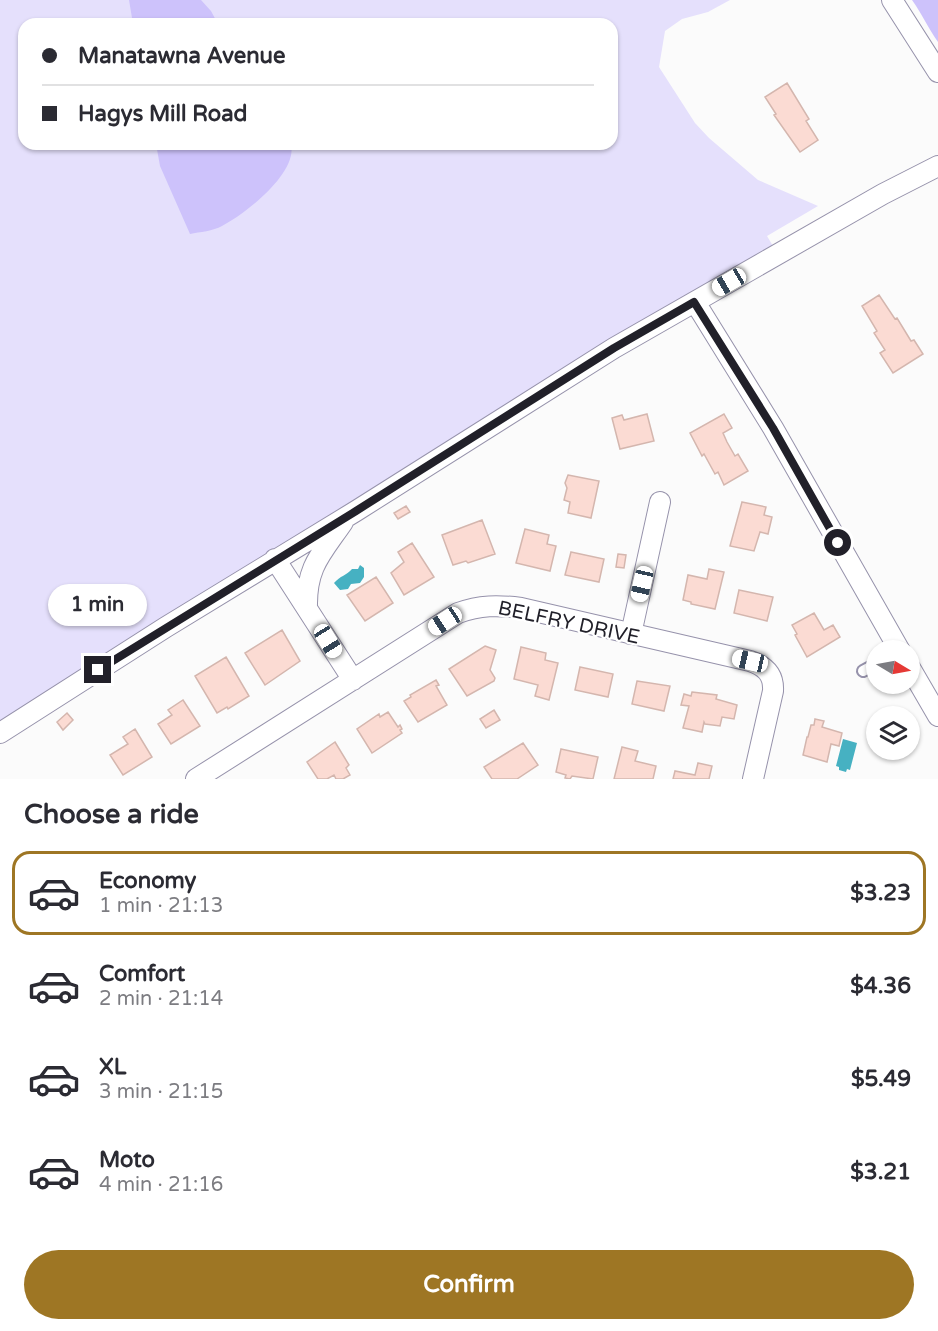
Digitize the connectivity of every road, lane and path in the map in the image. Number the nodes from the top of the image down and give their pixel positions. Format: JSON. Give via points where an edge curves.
{"nodes":[{"id":1,"x":892,"y":0,"type":"edge"},
{"id":2,"x":938,"y":72,"type":"edge"},
{"id":3,"x":938,"y":166,"type":"edge"},
{"id":4,"x":694,"y":302,"type":"junction"},
{"id":5,"x":660,"y":502,"type":"dead end"},
{"id":6,"x":346,"y":517,"type":"junction"},
{"id":7,"x":275,"y":559,"type":"junction"},
{"id":8,"x":307,"y":608,"type":"junction"},
{"id":9,"x":631,"y":634,"type":"junction"},
{"id":10,"x":894,"y":640,"type":"edge"},
{"id":11,"x":866,"y":669,"type":"edge"},
{"id":12,"x":863,"y":671,"type":"dead end"},
{"id":13,"x":353,"y":680,"type":"junction"},
{"id":14,"x":920,"y":685,"type":"edge"},
{"id":15,"x":938,"y":717,"type":"edge"},
{"id":16,"x":0,"y":733,"type":"edge"},
{"id":17,"x":196,"y":779,"type":"edge"},
{"id":18,"x":753,"y":779,"type":"edge"}],
"edges":[{"from":1,"to":2,"type":"street"},
{"from":3,"to":4,"type":"street"},
{"from":4,"to":6,"type":"street"},
{"from":4,"to":10,"type":"street","via":[[773,428]]},
{"from":5,"to":9,"type":"street"},
{"from":6,"to":7,"type":"street"},
{"from":6,"to":8,"type":"street","via":[[311,569]]},
{"from":7,"to":8,"type":"street"},
{"from":7,"to":16,"type":"street"},
{"from":8,"to":13,"type":"street"},
{"from":9,"to":13,"type":"street","name":"BELFRY DRIVE","via":[[521,608],[483,606],[458,613]]},
{"from":9,"to":18,"type":"street","name":"BELFRY DRIVE","via":[[750,661],[769,673],[773,691]]},
{"from":11,"to":12,"type":"lane"},
{"from":13,"to":17,"type":"street","name":"BELFRY DRIVE"},
{"from":14,"to":15,"type":"street"}]}
